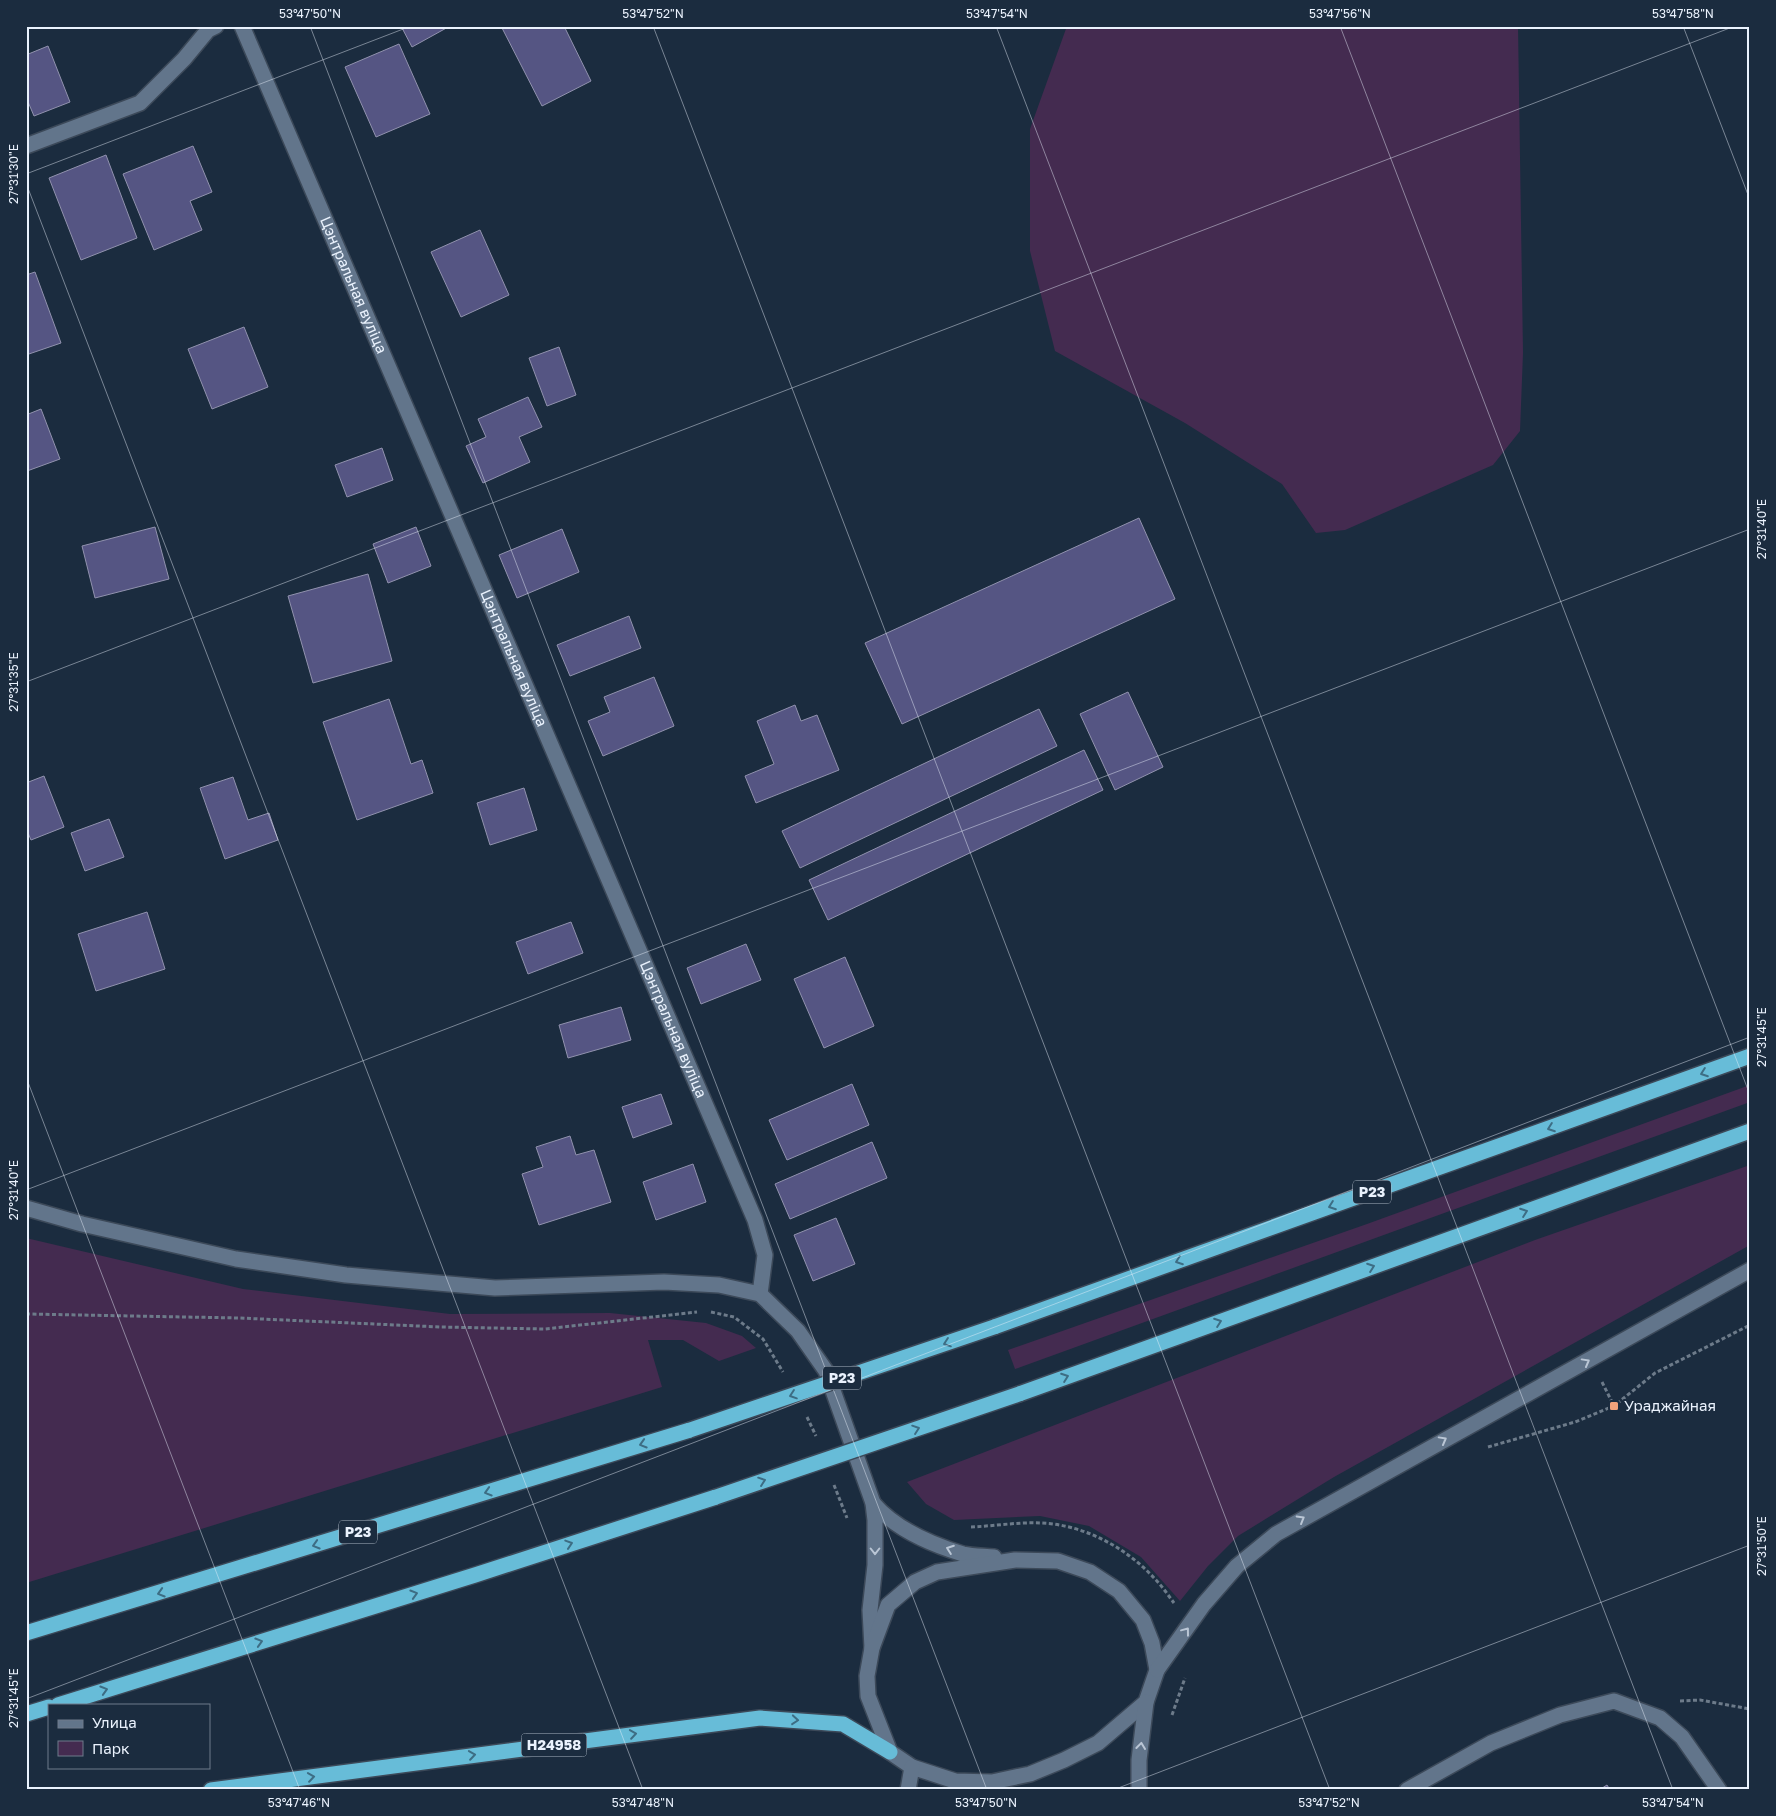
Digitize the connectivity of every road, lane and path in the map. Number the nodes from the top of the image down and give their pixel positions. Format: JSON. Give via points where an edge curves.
{"nodes":[{"id":1,"x":216,"y":26,"type":"edge"},
{"id":2,"x":242,"y":26,"type":"edge"},
{"id":3,"x":26,"y":146,"type":"edge"},
{"id":4,"x":1750,"y":1056,"type":"edge"},
{"id":5,"x":1750,"y":1131,"type":"edge"},
{"id":6,"x":26,"y":1208,"type":"edge"},
{"id":7,"x":1750,"y":1270,"type":"edge"},
{"id":8,"x":760,"y":1294,"type":"junction"},
{"id":9,"x":26,"y":1314,"type":"edge"},
{"id":10,"x":1750,"y":1325,"type":"edge"},
{"id":11,"x":787,"y":1378,"type":"dead end"},
{"id":12,"x":804,"y":1412,"type":"dead end"},
{"id":13,"x":816,"y":1437,"type":"dead end"},
{"id":14,"x":1486,"y":1448,"type":"dead end"},
{"id":15,"x":832,"y":1482,"type":"dead end"},
{"id":16,"x":873,"y":1503,"type":"junction"},
{"id":17,"x":848,"y":1520,"type":"dead end"},
{"id":18,"x":1016,"y":1560,"type":"junction"},
{"id":19,"x":26,"y":1633,"type":"edge"},
{"id":20,"x":872,"y":1648,"type":"junction"},
{"id":21,"x":1157,"y":1670,"type":"junction"},
{"id":22,"x":1185,"y":1678,"type":"dead end"},
{"id":23,"x":1146,"y":1702,"type":"junction"},
{"id":24,"x":61,"y":1704,"type":"edge"},
{"id":25,"x":48,"y":1708,"type":"edge"},
{"id":26,"x":26,"y":1714,"type":"edge"},
{"id":27,"x":1169,"y":1723,"type":"dead end"},
{"id":28,"x":890,"y":1752,"type":"junction"},
{"id":29,"x":912,"y":1767,"type":"junction"},
{"id":30,"x":992,"y":1782,"type":"junction"},
{"id":31,"x":211,"y":1790,"type":"edge"},
{"id":32,"x":908,"y":1790,"type":"edge"},
{"id":33,"x":1016,"y":1790,"type":"edge"},
{"id":34,"x":1139,"y":1790,"type":"edge"},
{"id":35,"x":1407,"y":1790,"type":"edge"},
{"id":36,"x":1719,"y":1790,"type":"edge"}],
"edges":[{"from":1,"to":3,"type":"street","via":[[208,30],[140,103]]},
{"from":2,"to":8,"type":"street","name":"Цэнтральная вуліца","via":[[755,1220],[765,1255]]},
{"from":4,"to":19,"type":"highway","number":"Р23","one_way":true,"bridge":true,"via":[[994,1327],[690,1430]]},
{"from":24,"to":5,"type":"highway","one_way":true,"bridge":true,"via":[[716,1497],[1019,1394]]},
{"from":6,"to":8,"type":"street","via":[[236,1259],[346,1275],[495,1288],[664,1282],[719,1285]]},
{"from":21,"to":7,"type":"street","one_way":true,"via":[[1204,1604],[1237,1566],[1276,1534]]},
{"from":8,"to":16,"type":"street","via":[[798,1331],[826,1371]]},
{"from":9,"to":11,"type":"path","via":[[545,1328],[704,1311],[734,1317],[763,1339]]},
{"from":10,"to":14,"type":"path","via":[[1654,1373],[1614,1406],[1575,1422]]},
{"from":12,"to":13,"type":"path"},
{"from":15,"to":17,"type":"path"},
{"from":18,"to":16,"type":"street","one_way":true,"via":[[964,1554],[918,1536],[884,1516]]},
{"from":16,"to":20,"type":"street","one_way":true,"via":[[876,1565],[870,1610]]},
{"from":18,"to":20,"type":"street","via":[[937,1572],[915,1582],[888,1605]]},
{"from":18,"to":21,"type":"street","via":[[1058,1561],[1090,1572],[1119,1591],[1143,1620]]},
{"from":20,"to":28,"type":"street","via":[[867,1676],[868,1696]]},
{"from":21,"to":23,"type":"street"},
{"from":22,"to":27,"type":"path"},
{"from":23,"to":30,"type":"street","number":"Н24958","via":[[1098,1743],[1030,1774]]},
{"from":34,"to":23,"type":"street","one_way":true},
{"from":25,"to":26,"type":"highway"},
{"from":28,"to":29,"type":"street","number":"Н24958"},
{"from":31,"to":28,"type":"highway","number":"Н24958","one_way":true,"via":[[760,1718],[843,1724]]},
{"from":29,"to":30,"type":"street","number":"Н24958","via":[[955,1781]]},
{"from":29,"to":32,"type":"street"},
{"from":30,"to":33,"type":"street","number":"Н24958"},
{"from":35,"to":36,"type":"street","via":[[1491,1743],[1560,1715],[1614,1701],[1660,1718],[1682,1737]]}]}
